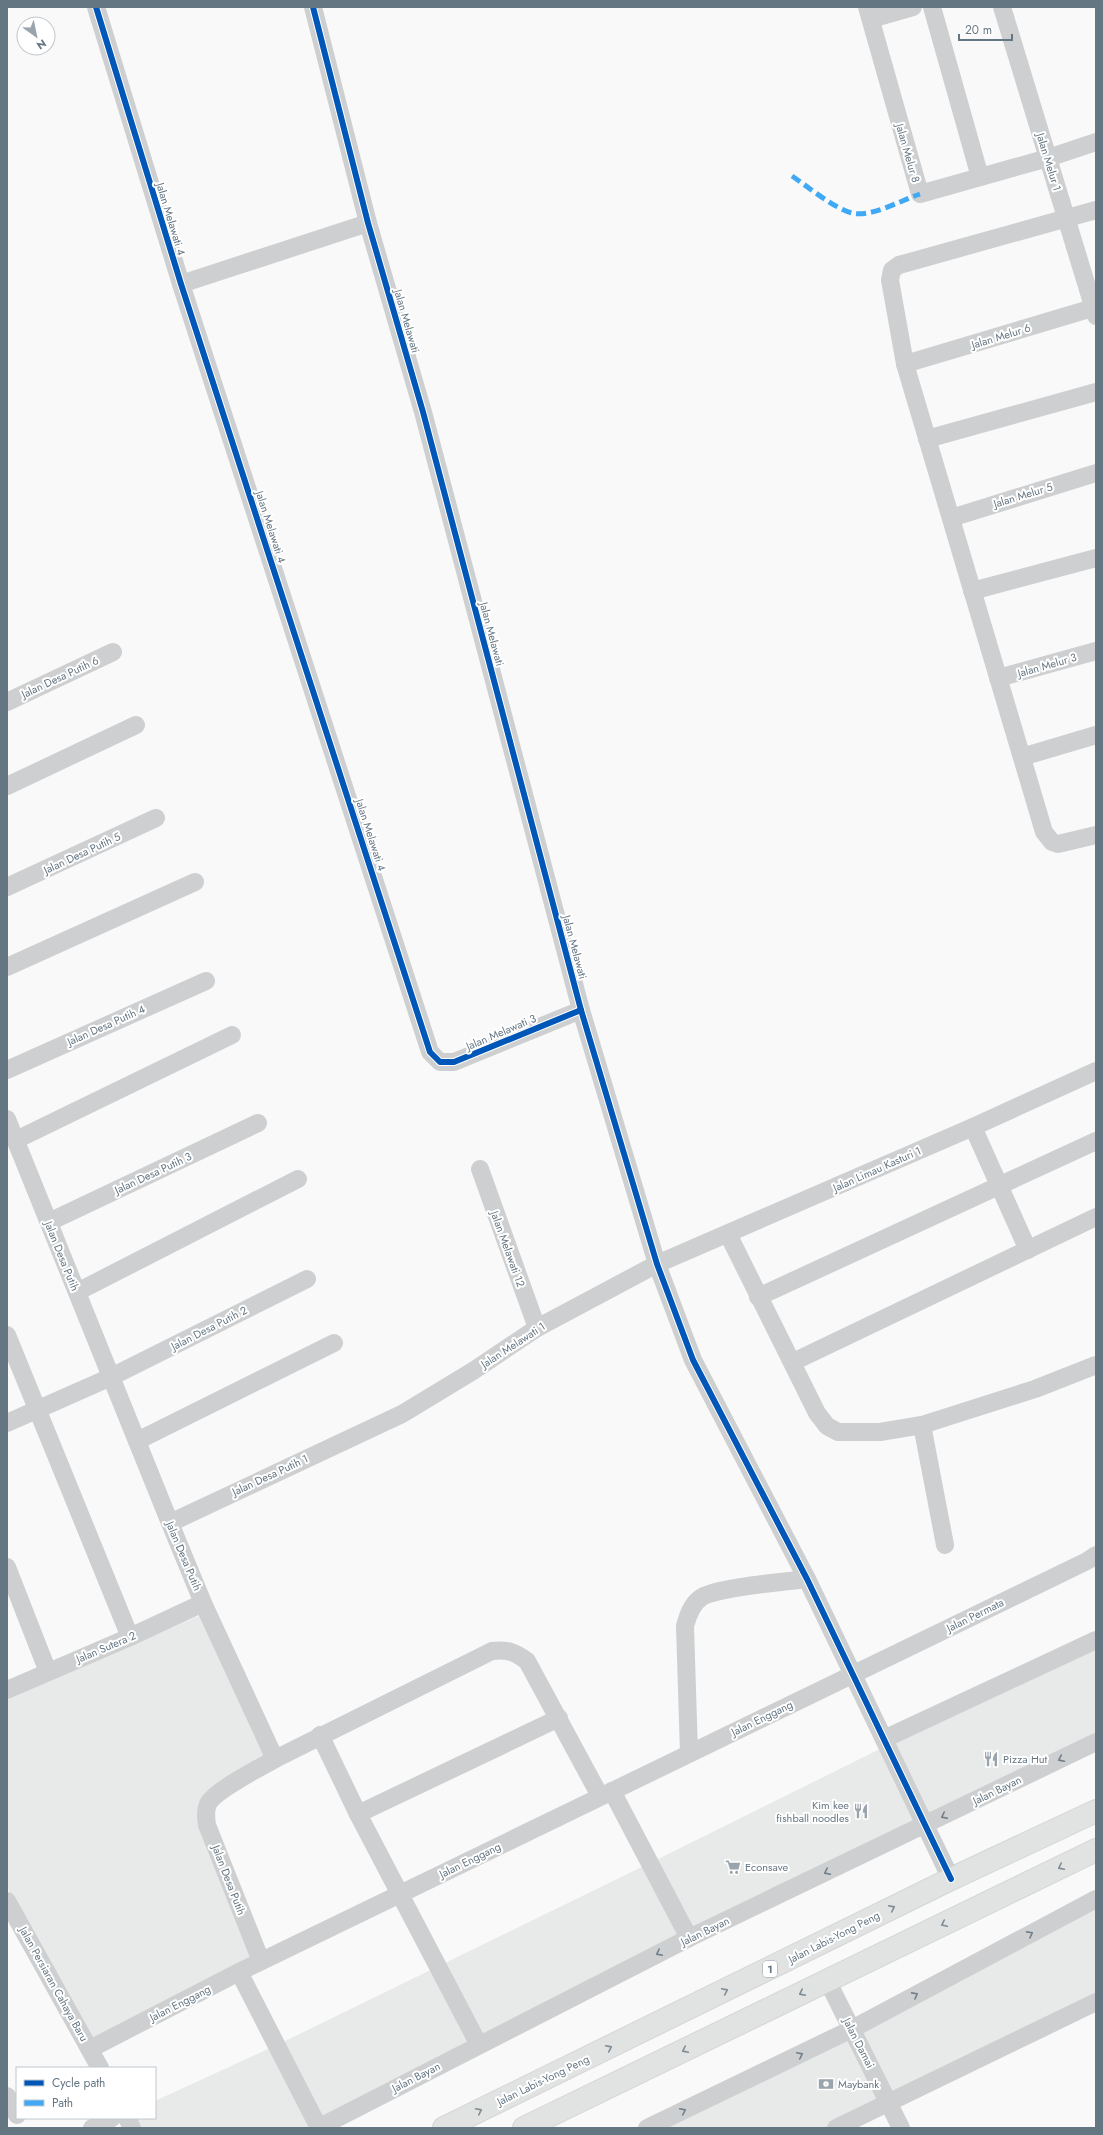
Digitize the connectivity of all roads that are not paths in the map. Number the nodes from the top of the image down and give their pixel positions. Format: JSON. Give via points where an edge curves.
{"nodes":[{"id":1,"x":96,"y":7,"type":"edge"},
{"id":2,"x":313,"y":7,"type":"edge"},
{"id":3,"x":913,"y":7,"type":"edge"},
{"id":4,"x":932,"y":7,"type":"edge"},
{"id":5,"x":1002,"y":7,"type":"edge"},
{"id":6,"x":869,"y":13,"type":"edge"},
{"id":7,"x":1096,"y":142,"type":"edge"},
{"id":8,"x":1048,"y":158,"type":"junction"},
{"id":9,"x":980,"y":177,"type":"junction"},
{"id":10,"x":1096,"y":210,"type":"edge"},
{"id":11,"x":1067,"y":219,"type":"junction"},
{"id":12,"x":368,"y":223,"type":"junction"},
{"id":13,"x":181,"y":284,"type":"junction"},
{"id":14,"x":1095,"y":310,"type":"edge"},
{"id":15,"x":905,"y":364,"type":"junction"},
{"id":16,"x":1096,"y":392,"type":"edge"},
{"id":17,"x":927,"y":439,"type":"junction"},
{"id":18,"x":1096,"y":473,"type":"edge"},
{"id":19,"x":951,"y":518,"type":"junction"},
{"id":20,"x":1096,"y":558,"type":"edge"},
{"id":21,"x":972,"y":591,"type":"junction"},
{"id":22,"x":1096,"y":651,"type":"edge"},
{"id":23,"x":113,"y":652,"type":"dead end"},
{"id":24,"x":998,"y":678,"type":"junction"},
{"id":25,"x":7,"y":702,"type":"edge"},
{"id":26,"x":136,"y":725,"type":"dead end"},
{"id":27,"x":1096,"y":735,"type":"edge"},
{"id":28,"x":1022,"y":757,"type":"junction"},
{"id":29,"x":7,"y":786,"type":"edge"},
{"id":30,"x":156,"y":818,"type":"dead end"},
{"id":31,"x":1096,"y":835,"type":"edge"},
{"id":32,"x":195,"y":882,"type":"dead end"},
{"id":33,"x":7,"y":887,"type":"edge"},
{"id":34,"x":7,"y":967,"type":"edge"},
{"id":35,"x":206,"y":981,"type":"dead end"},
{"id":36,"x":581,"y":1010,"type":"junction"},
{"id":37,"x":232,"y":1035,"type":"dead end"},
{"id":38,"x":430,"y":1052,"type":"joint"},
{"id":39,"x":7,"y":1070,"type":"edge"},
{"id":40,"x":1096,"y":1071,"type":"edge"},
{"id":41,"x":7,"y":1119,"type":"edge"},
{"id":42,"x":258,"y":1123,"type":"dead end"},
{"id":43,"x":973,"y":1127,"type":"junction"},
{"id":44,"x":16,"y":1140,"type":"junction"},
{"id":45,"x":1096,"y":1141,"type":"edge"},
{"id":46,"x":480,"y":1169,"type":"dead end"},
{"id":47,"x":298,"y":1179,"type":"dead end"},
{"id":48,"x":999,"y":1185,"type":"junction"},
{"id":49,"x":1096,"y":1217,"type":"edge"},
{"id":50,"x":49,"y":1222,"type":"junction"},
{"id":51,"x":728,"y":1234,"type":"junction"},
{"id":52,"x":1028,"y":1250,"type":"junction"},
{"id":53,"x":657,"y":1264,"type":"junction"},
{"id":54,"x":307,"y":1279,"type":"dead end"},
{"id":55,"x":77,"y":1292,"type":"junction"},
{"id":56,"x":758,"y":1297,"type":"junction"},
{"id":57,"x":537,"y":1328,"type":"junction"},
{"id":58,"x":7,"y":1335,"type":"edge"},
{"id":59,"x":334,"y":1343,"type":"dead end"},
{"id":60,"x":1096,"y":1365,"type":"edge"},
{"id":61,"x":799,"y":1375,"type":"junction"},
{"id":62,"x":111,"y":1377,"type":"junction"},
{"id":63,"x":38,"y":1409,"type":"junction"},
{"id":64,"x":7,"y":1423,"type":"edge"},
{"id":65,"x":922,"y":1425,"type":"junction"},
{"id":66,"x":370,"y":1427,"type":"joint"},
{"id":67,"x":137,"y":1440,"type":"junction"},
{"id":68,"x":170,"y":1523,"type":"junction"},
{"id":69,"x":945,"y":1545,"type":"dead end"},
{"id":70,"x":1096,"y":1555,"type":"edge"},
{"id":71,"x":7,"y":1567,"type":"edge"},
{"id":72,"x":807,"y":1579,"type":"junction"},
{"id":73,"x":203,"y":1603,"type":"junction"},
{"id":74,"x":130,"y":1637,"type":"junction"},
{"id":75,"x":1096,"y":1640,"type":"edge"},
{"id":76,"x":48,"y":1672,"type":"junction"},
{"id":77,"x":853,"y":1674,"type":"junction"},
{"id":78,"x":7,"y":1690,"type":"edge"},
{"id":79,"x":559,"y":1718,"type":"junction"},
{"id":80,"x":320,"y":1735,"type":"junction"},
{"id":81,"x":884,"y":1739,"type":"junction"},
{"id":82,"x":1096,"y":1742,"type":"edge"},
{"id":83,"x":689,"y":1753,"type":"junction"},
{"id":84,"x":274,"y":1759,"type":"junction"},
{"id":85,"x":606,"y":1794,"type":"junction"},
{"id":86,"x":1096,"y":1811,"type":"edge"},
{"id":87,"x":358,"y":1814,"type":"junction"},
{"id":88,"x":925,"y":1825,"type":"junction"},
{"id":89,"x":1096,"y":1850,"type":"edge"},
{"id":90,"x":951,"y":1879,"type":"junction"},
{"id":91,"x":400,"y":1894,"type":"junction"},
{"id":92,"x":1096,"y":1899,"type":"edge"},
{"id":93,"x":7,"y":1900,"type":"edge"},
{"id":94,"x":12,"y":1921,"type":"edge"},
{"id":95,"x":689,"y":1938,"type":"junction"},
{"id":96,"x":261,"y":1961,"type":"junction"},
{"id":97,"x":239,"y":1972,"type":"junction"},
{"id":98,"x":827,"y":1980,"type":"junction"},
{"id":99,"x":1096,"y":2002,"type":"edge"},
{"id":100,"x":852,"y":2029,"type":"junction"},
{"id":101,"x":479,"y":2045,"type":"junction"},
{"id":102,"x":90,"y":2049,"type":"junction"},
{"id":103,"x":587,"y":2058,"type":"junction"},
{"id":104,"x":99,"y":2067,"type":"edge"},
{"id":105,"x":607,"y":2088,"type":"junction"},
{"id":106,"x":7,"y":2096,"type":"edge"},
{"id":107,"x":889,"y":2103,"type":"junction"},
{"id":108,"x":16,"y":2113,"type":"edge"},
{"id":109,"x":20,"y":2119,"type":"edge"},
{"id":110,"x":110,"y":2119,"type":"edge"},
{"id":111,"x":128,"y":2119,"type":"edge"},
{"id":112,"x":24,"y":2128,"type":"edge"},
{"id":113,"x":92,"y":2128,"type":"edge"},
{"id":114,"x":132,"y":2128,"type":"edge"},
{"id":115,"x":319,"y":2128,"type":"edge"},
{"id":116,"x":444,"y":2128,"type":"edge"},
{"id":117,"x":524,"y":2128,"type":"edge"},
{"id":118,"x":648,"y":2128,"type":"edge"},
{"id":119,"x":836,"y":2128,"type":"edge"},
{"id":120,"x":901,"y":2128,"type":"edge"}],
"edges":[{"from":1,"to":13,"type":"street","name":"Jalan Melawati 4"},
{"from":2,"to":12,"type":"street","name":"Jalan Melawati"},
{"from":3,"to":6,"type":"street"},
{"from":4,"to":9,"type":"street"},
{"from":5,"to":8,"type":"street","name":"Jalan Melur 1"},
{"from":6,"to":9,"type":"street","name":"Jalan Melur 8","via":[[920,194]]},
{"from":7,"to":8,"type":"street","name":"Jalan Melur 8"},
{"from":8,"to":9,"type":"street","name":"Jalan Melur 8"},
{"from":8,"to":11,"type":"street","name":"Jalan Melur 1"},
{"from":10,"to":11,"type":"street"},
{"from":11,"to":14,"type":"street","name":"Jalan Melur 1"},
{"from":11,"to":15,"type":"street","via":[[892,270],[890,280]]},
{"from":12,"to":13,"type":"street"},
{"from":12,"to":36,"type":"street","name":"Jalan Melawati","via":[[423,412]]},
{"from":13,"to":38,"type":"street","name":"Jalan Melawati 4"},
{"from":14,"to":15,"type":"street","name":"Jalan Melur 6"},
{"from":15,"to":17,"type":"street"},
{"from":16,"to":17,"type":"street"},
{"from":17,"to":19,"type":"street"},
{"from":18,"to":19,"type":"street","name":"Jalan Melur 5"},
{"from":19,"to":21,"type":"street"},
{"from":20,"to":21,"type":"street"},
{"from":21,"to":24,"type":"street"},
{"from":22,"to":24,"type":"street","name":"Jalan Melur 3"},
{"from":23,"to":25,"type":"street","name":"Jalan Desa Putih 6"},
{"from":24,"to":28,"type":"street"},
{"from":26,"to":29,"type":"street"},
{"from":27,"to":28,"type":"street"},
{"from":28,"to":31,"type":"street","via":[[1044,832],[1052,842],[1058,844]]},
{"from":30,"to":33,"type":"street","name":"Jalan Desa Putih 5"},
{"from":32,"to":34,"type":"street"},
{"from":35,"to":39,"type":"street","name":"Jalan Desa Putih 4"},
{"from":36,"to":38,"type":"street","name":"Jalan Melawati 3","via":[[454,1062],[440,1062]]},
{"from":36,"to":53,"type":"street","name":"Jalan Melawati"},
{"from":37,"to":44,"type":"street"},
{"from":40,"to":43,"type":"street","name":"Jalan Limau Kasturi 1"},
{"from":41,"to":44,"type":"street","name":"Jalan Desa Putih"},
{"from":42,"to":50,"type":"street","name":"Jalan Desa Putih 3"},
{"from":43,"to":48,"type":"street"},
{"from":43,"to":51,"type":"street","name":"Jalan Limau Kasturi 1"},
{"from":44,"to":50,"type":"street","name":"Jalan Desa Putih"},
{"from":45,"to":48,"type":"street"},
{"from":46,"to":57,"type":"street","name":"Jalan Melawati 12"},
{"from":47,"to":55,"type":"street"},
{"from":48,"to":52,"type":"street"},
{"from":48,"to":56,"type":"street"},
{"from":49,"to":52,"type":"street"},
{"from":50,"to":55,"type":"street","name":"Jalan Desa Putih"},
{"from":51,"to":53,"type":"street","name":"Jalan Limau Kasturi 1"},
{"from":51,"to":56,"type":"street"},
{"from":52,"to":61,"type":"street"},
{"from":53,"to":57,"type":"street","name":"Jalan Melawati 1"},
{"from":53,"to":72,"type":"street","name":"Jalan Melawati","via":[[694,1360]]},
{"from":54,"to":62,"type":"street","name":"Jalan Desa Putih 2"},
{"from":55,"to":62,"type":"street","name":"Jalan Desa Putih"},
{"from":56,"to":61,"type":"street"},
{"from":57,"to":66,"type":"street","name":"Jalan Melawati 1","via":[[402,1414]]},
{"from":58,"to":63,"type":"street"},
{"from":59,"to":67,"type":"street"},
{"from":60,"to":65,"type":"street","via":[[1035,1389]]},
{"from":61,"to":65,"type":"street","via":[[817,1413],[827,1426],[838,1432],[880,1432]]},
{"from":62,"to":63,"type":"street","name":"Jalan Desa Putih 2"},
{"from":62,"to":67,"type":"street","name":"Jalan Desa Putih"},
{"from":63,"to":64,"type":"street","name":"Jalan Desa Putih 2"},
{"from":63,"to":74,"type":"street"},
{"from":65,"to":69,"type":"street"},
{"from":66,"to":68,"type":"street","name":"Jalan Desa Putih 1"},
{"from":67,"to":68,"type":"street","name":"Jalan Desa Putih"},
{"from":68,"to":73,"type":"street","name":"Jalan Desa Putih"},
{"from":70,"to":77,"type":"street","name":"Jalan Permata"},
{"from":71,"to":76,"type":"street"},
{"from":72,"to":77,"type":"street","name":"Jalan Melawati"},
{"from":72,"to":83,"type":"street","via":[[718,1592],[702,1597],[694,1604],[685,1626]]},
{"from":73,"to":74,"type":"street","name":"Jalan Sutera 2"},
{"from":73,"to":84,"type":"street","name":"Jalan Desa Putih"},
{"from":74,"to":76,"type":"street","name":"Jalan Sutera 2"},
{"from":75,"to":81,"type":"street"},
{"from":76,"to":78,"type":"street","name":"Jalan Sutera 2"},
{"from":77,"to":81,"type":"street","name":"Jalan Melawati"},
{"from":77,"to":83,"type":"street","name":"Jalan Enggang"},
{"from":79,"to":80,"type":"street","via":[[527,1661],[518,1654],[506,1650],[492,1651]]},
{"from":79,"to":85,"type":"street"},
{"from":79,"to":87,"type":"street"},
{"from":80,"to":84,"type":"street"},
{"from":80,"to":87,"type":"street"},
{"from":81,"to":88,"type":"street","name":"Jalan Melawati"},
{"from":82,"to":88,"type":"street","name":"Jalan Bayan","one_way":true},
{"from":83,"to":85,"type":"street","name":"Jalan Enggang"},
{"from":84,"to":96,"type":"street","name":"Jalan Desa Putih","via":[[218,1793],[208,1804],[206,1811],[207,1825]]},
{"from":85,"to":91,"type":"street","name":"Jalan Enggang"},
{"from":85,"to":95,"type":"street"},
{"from":86,"to":90,"type":"highway","name":"Jalan Labis-Yong Peng","number":"1"},
{"from":87,"to":91,"type":"street"},
{"from":88,"to":90,"type":"street","name":"Jalan Melawati"},
{"from":88,"to":95,"type":"street","name":"Jalan Bayan","one_way":true},
{"from":89,"to":98,"type":"highway","one_way":true},
{"from":103,"to":90,"type":"highway","name":"Jalan Labis-Yong Peng","number":"1","one_way":true},
{"from":91,"to":96,"type":"street","name":"Jalan Enggang"},
{"from":91,"to":101,"type":"street"},
{"from":100,"to":92,"type":"street","one_way":true},
{"from":93,"to":94,"type":"street","name":"Jalan Persiaran Cahaya Baru"},
{"from":94,"to":102,"type":"street","name":"Jalan Persiaran Cahaya Baru"},
{"from":95,"to":101,"type":"street","name":"Jalan Bayan","one_way":true},
{"from":96,"to":97,"type":"street","name":"Jalan Enggang"},
{"from":97,"to":102,"type":"street","name":"Jalan Enggang"},
{"from":97,"to":115,"type":"street"},
{"from":98,"to":100,"type":"street","name":"Jalan Damai"},
{"from":98,"to":105,"type":"highway","one_way":true},
{"from":99,"to":107,"type":"street"},
{"from":100,"to":107,"type":"street","name":"Jalan Damai"},
{"from":118,"to":100,"type":"street","one_way":true},
{"from":101,"to":115,"type":"street","name":"Jalan Bayan"},
{"from":102,"to":104,"type":"street","name":"Jalan Persiaran Cahaya Baru"},
{"from":103,"to":105,"type":"highway","via":[[591,2072]]},
{"from":116,"to":103,"type":"highway","name":"Jalan Labis-Yong Peng","number":"1","one_way":true},
{"from":105,"to":117,"type":"highway"},
{"from":106,"to":108,"type":"street"},
{"from":107,"to":119,"type":"street"},
{"from":107,"to":120,"type":"street","name":"Jalan Damai"},
{"from":109,"to":112,"type":"street"},
{"from":110,"to":113,"type":"street"},
{"from":111,"to":114,"type":"street"}]}
